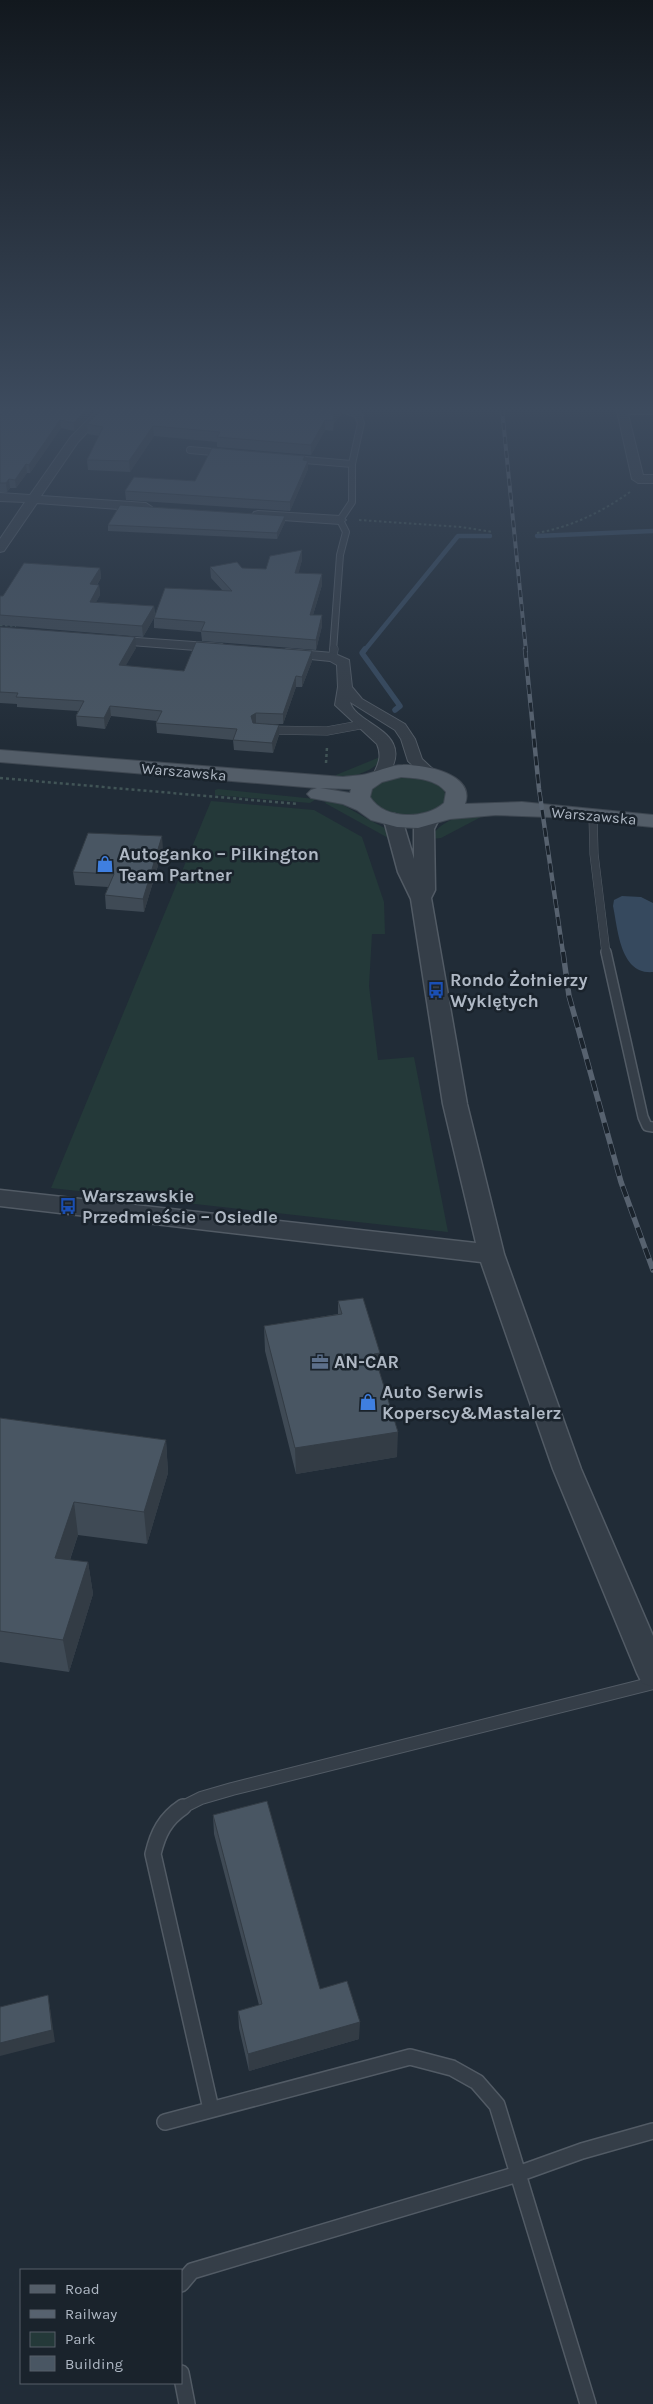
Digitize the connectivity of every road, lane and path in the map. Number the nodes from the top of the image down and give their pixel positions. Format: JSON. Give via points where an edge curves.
{"nodes":[{"id":1,"x":19,"y":521,"type":"edge"},
{"id":2,"x":341,"y":521,"type":"edge"},
{"id":3,"x":364,"y":521,"type":"edge"},
{"id":4,"x":572,"y":521,"type":"edge"},
{"id":5,"x":493,"y":532,"type":"dead end"},
{"id":6,"x":537,"y":533,"type":"dead end"},
{"id":7,"x":0,"y":548,"type":"edge"},
{"id":8,"x":98,"y":639,"type":"edge"},
{"id":9,"x":235,"y":649,"type":"edge"},
{"id":10,"x":274,"y":652,"type":"edge"},
{"id":11,"x":333,"y":657,"type":"junction"},
{"id":12,"x":345,"y":687,"type":"junction"},
{"id":13,"x":365,"y":724,"type":"junction"},
{"id":14,"x":256,"y":729,"type":"edge"},
{"id":15,"x":327,"y":732,"type":"junction"},
{"id":16,"x":0,"y":756,"type":"edge"},
{"id":17,"x":0,"y":765,"type":"edge"},
{"id":18,"x":326,"y":765,"type":"dead end"},
{"id":19,"x":430,"y":774,"type":"junction"},
{"id":20,"x":0,"y":778,"type":"edge"},
{"id":21,"x":375,"y":778,"type":"junction"},
{"id":22,"x":454,"y":789,"type":"junction"},
{"id":23,"x":300,"y":804,"type":"dead end"},
{"id":24,"x":362,"y":805,"type":"junction"},
{"id":25,"x":653,"y":813,"type":"edge"},
{"id":26,"x":593,"y":815,"type":"junction"},
{"id":27,"x":437,"y":816,"type":"junction"},
{"id":28,"x":394,"y":820,"type":"junction"},
{"id":29,"x":653,"y":821,"type":"edge"},
{"id":30,"x":421,"y":898,"type":"junction"},
{"id":31,"x":653,"y":1127,"type":"edge"},
{"id":32,"x":0,"y":1198,"type":"edge"},
{"id":33,"x":491,"y":1254,"type":"junction"},
{"id":34,"x":653,"y":1673,"type":"edge"},
{"id":35,"x":653,"y":1683,"type":"edge"},
{"id":36,"x":211,"y":2109,"type":"junction"},
{"id":37,"x":165,"y":2122,"type":"dead end"},
{"id":38,"x":653,"y":2132,"type":"edge"},
{"id":39,"x":518,"y":2174,"type":"junction"},
{"id":40,"x":182,"y":2283,"type":"edge"},
{"id":41,"x":182,"y":2378,"type":"edge"},
{"id":42,"x":187,"y":2404,"type":"edge"},
{"id":43,"x":588,"y":2404,"type":"edge"}],
"edges":[{"from":1,"to":7,"type":"street"},
{"from":2,"to":11,"type":"lane","via":[[346,532],[340,555]]},
{"from":3,"to":5,"type":"path","via":[[440,525]]},
{"from":4,"to":6,"type":"path"},
{"from":8,"to":9,"type":"street"},
{"from":10,"to":11,"type":"street"},
{"from":11,"to":12,"type":"street","via":[[344,663]]},
{"from":12,"to":13,"type":"street","via":[[342,705]]},
{"from":12,"to":19,"type":"street","via":[[357,702],[400,727],[415,761]]},
{"from":13,"to":15,"type":"lane"},
{"from":13,"to":21,"type":"street","via":[[378,733],[387,760]]},
{"from":14,"to":15,"type":"lane"},
{"from":15,"to":18,"type":"path"},
{"from":16,"to":21,"type":"main road","name":"Warszawska","via":[[272,779],[343,783]]},
{"from":17,"to":24,"type":"main road","name":"Warszawska","via":[[322,795]]},
{"from":19,"to":21,"type":"main road","via":[[401,771]]},
{"from":19,"to":22,"type":"main road","via":[[442,778]]},
{"from":20,"to":23,"type":"path"},
{"from":21,"to":24,"type":"main road","via":[[360,790]]},
{"from":22,"to":25,"type":"main road","name":"Warszawska","via":[[490,797]]},
{"from":22,"to":27,"type":"main road","via":[[456,800],[453,807]]},
{"from":24,"to":28,"type":"main road","via":[[370,812]]},
{"from":26,"to":27,"type":"main road","name":"Warszawska","via":[[488,808]]},
{"from":26,"to":29,"type":"main road","name":"Warszawska"},
{"from":26,"to":31,"type":"lane","via":[[597,898],[611,979],[643,1117],[647,1126]]},
{"from":27,"to":28,"type":"main road","via":[[408,822]]},
{"from":27,"to":30,"type":"street","via":[[424,829],[425,890]]},
{"from":28,"to":30,"type":"street","via":[[413,890]]},
{"from":30,"to":33,"type":"street","via":[[455,1104]]},
{"from":32,"to":33,"type":"street"},
{"from":33,"to":34,"type":"street","via":[[567,1469]]},
{"from":35,"to":36,"type":"lane","via":[[247,1785],[198,1799],[169,1816],[154,1845],[153,1854]]},
{"from":36,"to":37,"type":"lane"},
{"from":36,"to":39,"type":"lane","via":[[410,2057],[452,2068],[477,2082],[497,2105]]},
{"from":38,"to":39,"type":"lane","via":[[582,2151]]},
{"from":39,"to":40,"type":"lane","via":[[192,2271]]},
{"from":39,"to":43,"type":"lane"},
{"from":41,"to":42,"type":"lane"}]}
